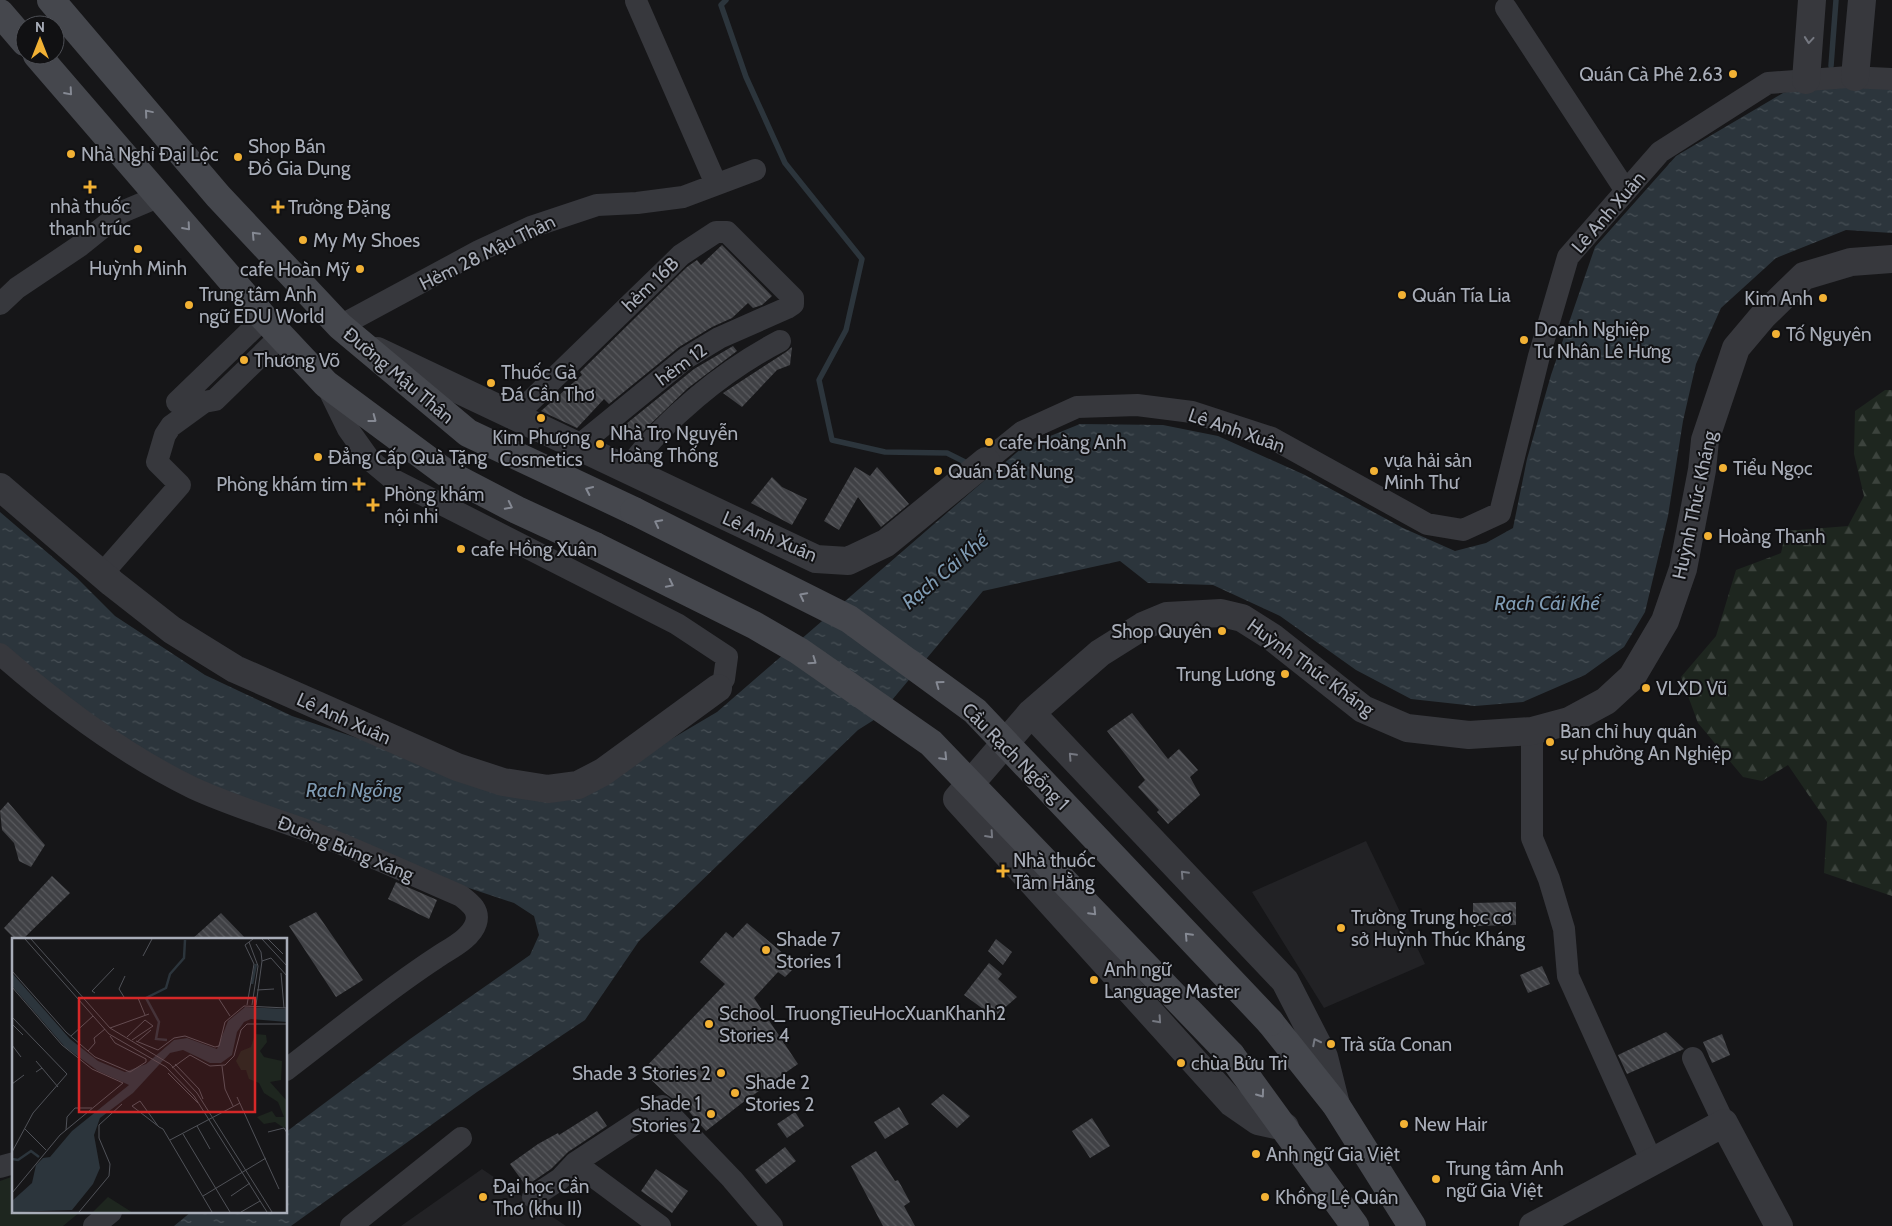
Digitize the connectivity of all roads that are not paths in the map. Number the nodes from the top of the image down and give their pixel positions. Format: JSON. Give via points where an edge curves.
{"nodes":[{"id":1,"x":51,"y":0,"type":"edge"},
{"id":2,"x":1812,"y":0,"type":"edge"},
{"id":3,"x":1862,"y":0,"type":"edge"},
{"id":4,"x":636,"y":1,"type":"edge"},
{"id":5,"x":1506,"y":8,"type":"dead end"},
{"id":6,"x":0,"y":13,"type":"edge"},
{"id":7,"x":15,"y":30,"type":"edge"},
{"id":8,"x":46,"y":65,"type":"edge"},
{"id":9,"x":1855,"y":77,"type":"junction"},
{"id":10,"x":1892,"y":79,"type":"edge"},
{"id":11,"x":1806,"y":80,"type":"junction"},
{"id":12,"x":755,"y":170,"type":"dead end"},
{"id":13,"x":716,"y":184,"type":"junction"},
{"id":14,"x":1626,"y":190,"type":"junction"},
{"id":15,"x":160,"y":196,"type":"junction"},
{"id":16,"x":1892,"y":259,"type":"edge"},
{"id":17,"x":793,"y":298,"type":"joint"},
{"id":18,"x":0,"y":304,"type":"edge"},
{"id":19,"x":340,"y":326,"type":"junction"},
{"id":20,"x":272,"y":327,"type":"junction"},
{"id":21,"x":780,"y":341,"type":"dead end"},
{"id":22,"x":362,"y":344,"type":"junction"},
{"id":23,"x":326,"y":384,"type":"junction"},
{"id":24,"x":177,"y":402,"type":"dead end"},
{"id":25,"x":514,"y":416,"type":"junction"},
{"id":26,"x":577,"y":446,"type":"junction"},
{"id":27,"x":978,"y":468,"type":"joint"},
{"id":28,"x":626,"y":470,"type":"junction"},
{"id":29,"x":0,"y":487,"type":"edge"},
{"id":30,"x":634,"y":511,"type":"joint"},
{"id":31,"x":102,"y":574,"type":"junction"},
{"id":32,"x":0,"y":654,"type":"edge"},
{"id":33,"x":718,"y":688,"type":"joint"},
{"id":34,"x":1031,"y":713,"type":"junction"},
{"id":35,"x":1532,"y":731,"type":"junction"},
{"id":36,"x":1693,"y":1058,"type":"dead end"},
{"id":37,"x":288,"y":1068,"type":"edge"},
{"id":38,"x":1336,"y":1105,"type":"junction"},
{"id":39,"x":1724,"y":1123,"type":"junction"},
{"id":40,"x":1284,"y":1127,"type":"junction"},
{"id":41,"x":461,"y":1138,"type":"dead end"},
{"id":42,"x":1652,"y":1162,"type":"junction"},
{"id":43,"x":575,"y":1163,"type":"junction"},
{"id":44,"x":534,"y":1198,"type":"dead end"},
{"id":45,"x":109,"y":1214,"type":"edge"},
{"id":46,"x":94,"y":1226,"type":"edge"},
{"id":47,"x":351,"y":1226,"type":"edge"},
{"id":48,"x":660,"y":1226,"type":"edge"},
{"id":49,"x":772,"y":1226,"type":"edge"},
{"id":50,"x":1355,"y":1226,"type":"edge"},
{"id":51,"x":1412,"y":1226,"type":"edge"},
{"id":52,"x":1532,"y":1226,"type":"edge"},
{"id":53,"x":1779,"y":1226,"type":"edge"}],
"edges":[{"from":19,"to":1,"type":"main road","name":"Đường Mậu Thân","one_way":true,"via":[[218,196]]},
{"from":2,"to":11,"type":"street","one_way":true},
{"from":3,"to":9,"type":"street"},
{"from":4,"to":13,"type":"street"},
{"from":5,"to":14,"type":"street"},
{"from":6,"to":7,"type":"main road"},
{"from":8,"to":15,"type":"main road","one_way":true},
{"from":9,"to":10,"type":"street","name":"Lê Anh Xuân"},
{"from":9,"to":11,"type":"street","name":"Lê Anh Xuân"},
{"from":11,"to":14,"type":"street","name":"Lê Anh Xuân","via":[[1768,83],[1660,152]]},
{"from":12,"to":13,"type":"street","name":"Hẻm 28 Mậu Thân"},
{"from":13,"to":19,"type":"street","name":"Hẻm 28 Mậu Thân","via":[[683,197],[597,205],[531,227],[479,251]]},
{"from":14,"to":27,"type":"street","name":"Lê Anh Xuân","via":[[1568,257],[1538,356],[1500,513],[1463,530],[1427,524],[1272,438],[1192,412],[1137,406],[1077,407],[1022,432]]},
{"from":15,"to":18,"type":"street","via":[[122,212],[81,245],[17,288]]},
{"from":15,"to":20,"type":"main road","one_way":true},
{"from":16,"to":35,"type":"street","name":"Huỳnh Thúc Kháng","via":[[1851,262],[1804,276],[1762,316],[1736,348],[1705,440],[1683,569],[1665,621],[1632,677],[1606,700],[1569,721]]},
{"from":17,"to":25,"type":"street","name":"hẻm 16B","via":[[727,232],[716,232],[681,255]]},
{"from":17,"to":26,"type":"street","name":"hẻm 12","via":[[793,304],[787,308],[719,338],[686,358]]},
{"from":19,"to":22,"type":"main road","name":"Đường Mậu Thân"},
{"from":20,"to":23,"type":"main road"},
{"from":20,"to":24,"type":"street"},
{"from":20,"to":31,"type":"street","via":[[215,400],[204,402],[168,430],[157,462],[185,490]]},
{"from":21,"to":28,"type":"street","via":[[731,369],[656,434]]},
{"from":22,"to":25,"type":"street","name":"Lê Anh Xuân"},
{"from":30,"to":22,"type":"main road","name":"Đường Mậu Thân","one_way":true,"via":[[468,433]]},
{"from":23,"to":33,"type":"street","via":[[348,429],[370,460],[394,480],[677,624],[727,656],[724,679]]},
{"from":23,"to":40,"type":"main road","one_way":true,"bridge":true,"via":[[446,473],[754,625],[799,651],[931,744],[1231,1055]]},
{"from":25,"to":26,"type":"street","name":"Lê Anh Xuân"},
{"from":26,"to":28,"type":"street","name":"Lê Anh Xuân"},
{"from":27,"to":28,"type":"street","name":"Lê Anh Xuân","via":[[886,543],[848,561],[816,559]]},
{"from":29,"to":31,"type":"street","name":"Lê Anh Xuân"},
{"from":38,"to":30,"type":"main road","name":"Cầu Rạch Ngỗng 1","one_way":true,"bridge":true,"via":[[1270,1022],[975,711],[850,619]]},
{"from":31,"to":33,"type":"street","name":"Lê Anh Xuân","via":[[172,630],[235,669],[457,767],[503,782],[548,789],[578,785],[603,772]]},
{"from":32,"to":37,"type":"street","name":"Đường Búng Xáng","via":[[39,688],[89,724],[144,761],[192,787],[324,838],[472,904],[477,914],[476,924],[461,941],[405,978]]},
{"from":34,"to":35,"type":"street","name":"Huỳnh Thúc Kháng","via":[[1100,653],[1143,626],[1167,616],[1221,613],[1242,618],[1272,637],[1363,709],[1406,728],[1469,735]]},
{"from":38,"to":34,"type":"street","one_way":true,"via":[[1324,1057],[1284,981]]},
{"from":34,"to":40,"type":"street","name":"Huỳnh Thúc Kháng","one_way":true,"via":[[957,799],[1232,1103],[1258,1121]]},
{"from":35,"to":42,"type":"street","via":[[1532,838],[1564,929],[1568,976]]},
{"from":36,"to":39,"type":"street"},
{"from":38,"to":51,"type":"main road"},
{"from":39,"to":42,"type":"street"},
{"from":39,"to":53,"type":"street"},
{"from":40,"to":50,"type":"main road"},
{"from":41,"to":47,"type":"street"},
{"from":42,"to":52,"type":"street"},
{"from":43,"to":44,"type":"street"},
{"from":43,"to":48,"type":"street"},
{"from":43,"to":49,"type":"street","via":[[662,1106]]},
{"from":45,"to":46,"type":"street"}]}
